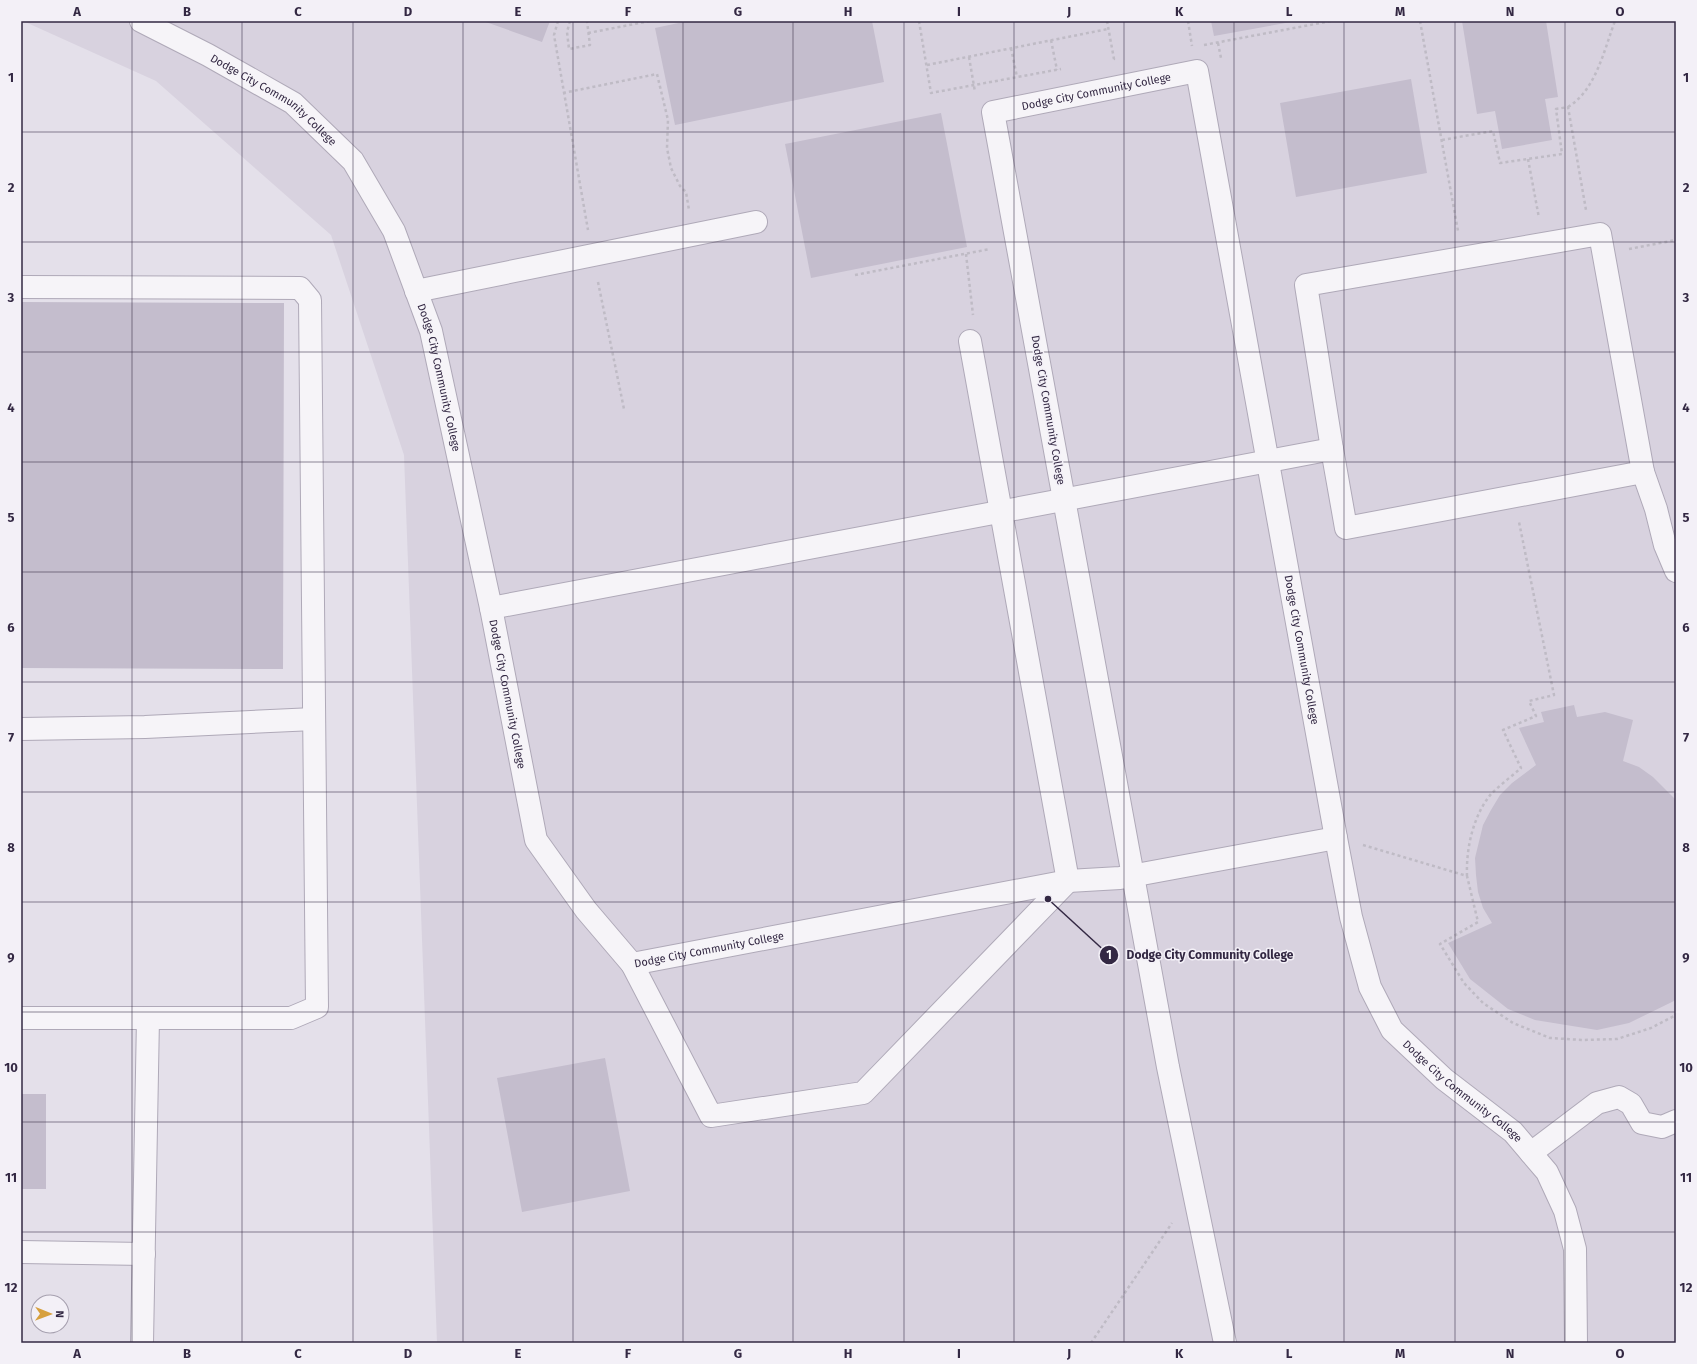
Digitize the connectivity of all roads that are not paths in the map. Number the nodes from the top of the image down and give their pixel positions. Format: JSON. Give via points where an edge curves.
{"nodes":[{"id":1,"x":141,"y":21,"type":"edge"},
{"id":2,"x":756,"y":222,"type":"dead end"},
{"id":3,"x":21,"y":287,"type":"edge"},
{"id":4,"x":416,"y":291,"type":"junction"},
{"id":5,"x":970,"y":341,"type":"road end"},
{"id":6,"x":1332,"y":449,"type":"junction"},
{"id":7,"x":1268,"y":462,"type":"junction"},
{"id":8,"x":1642,"y":472,"type":"junction"},
{"id":9,"x":1064,"y":500,"type":"junction"},
{"id":10,"x":1002,"y":512,"type":"junction"},
{"id":11,"x":1676,"y":570,"type":"edge"},
{"id":12,"x":491,"y":608,"type":"junction"},
{"id":13,"x":314,"y":718,"type":"junction"},
{"id":14,"x":21,"y":729,"type":"edge"},
{"id":15,"x":1336,"y":838,"type":"junction"},
{"id":16,"x":1133,"y":875,"type":"junction"},
{"id":17,"x":1068,"y":881,"type":"junction"},
{"id":18,"x":632,"y":964,"type":"junction"},
{"id":19,"x":21,"y":1018,"type":"edge"},
{"id":20,"x":148,"y":1018,"type":"junction"},
{"id":21,"x":1676,"y":1121,"type":"edge"},
{"id":22,"x":1532,"y":1153,"type":"junction"},
{"id":23,"x":21,"y":1252,"type":"edge"},
{"id":24,"x":144,"y":1254,"type":"junction"},
{"id":25,"x":142,"y":1343,"type":"edge"},
{"id":26,"x":1224,"y":1343,"type":"edge"},
{"id":27,"x":1576,"y":1343,"type":"edge"}],
"edges":[{"from":1,"to":4,"type":"lane","name":"Dodge City Community College","via":[[294,103],[353,160],[394,231]]},
{"from":2,"to":4,"type":"lane"},
{"from":3,"to":13,"type":"lane","via":[[300,288],[310,300]]},
{"from":4,"to":12,"type":"lane","name":"Dodge City Community College","via":[[431,331]]},
{"from":5,"to":10,"type":"lane"},
{"from":6,"to":7,"type":"lane"},
{"from":6,"to":8,"type":"lane","via":[[1346,528]]},
{"from":6,"to":8,"type":"lane","via":[[1306,285],[1600,234]]},
{"from":7,"to":9,"type":"lane","name":"Dodge City Community College"},
{"from":7,"to":9,"type":"lane","name":"Dodge City Community College","via":[[1197,72],[993,112]]},
{"from":7,"to":15,"type":"lane","name":"Dodge City Community College"},
{"from":8,"to":11,"type":"lane","via":[[1656,509],[1665,545]]},
{"from":9,"to":10,"type":"lane"},
{"from":9,"to":16,"type":"lane","name":"Dodge City Community College"},
{"from":10,"to":12,"type":"lane"},
{"from":10,"to":17,"type":"lane"},
{"from":12,"to":18,"type":"lane","name":"Dodge City Community College","via":[[536,840],[586,910]]},
{"from":13,"to":14,"type":"lane"},
{"from":13,"to":20,"type":"lane","via":[[317,1007],[291,1018]]},
{"from":15,"to":16,"type":"lane","name":"Dodge City Community College"},
{"from":15,"to":22,"type":"lane","name":"Dodge City Community College","via":[[1351,918],[1370,987],[1392,1030],[1444,1079],[1513,1132]]},
{"from":16,"to":17,"type":"lane","name":"Dodge City Community College"},
{"from":16,"to":26,"type":"lane","name":"Dodge City Community College","via":[[1168,1067]]},
{"from":17,"to":18,"type":"lane","name":"Dodge City Community College"},
{"from":17,"to":18,"type":"lane","via":[[863,1093],[711,1116]]},
{"from":19,"to":20,"type":"lane"},
{"from":20,"to":24,"type":"lane"},
{"from":21,"to":22,"type":"lane","via":[[1662,1126],[1642,1123],[1632,1104],[1619,1097],[1597,1103]]},
{"from":22,"to":27,"type":"lane","name":"Dodge City Community College","via":[[1547,1172],[1565,1211],[1575,1249]]},
{"from":23,"to":24,"type":"lane"},
{"from":24,"to":25,"type":"lane"}]}
